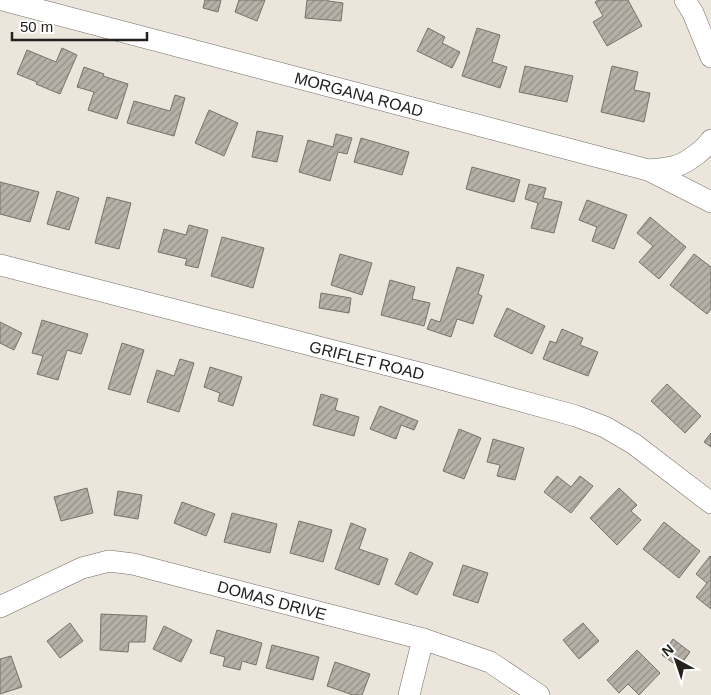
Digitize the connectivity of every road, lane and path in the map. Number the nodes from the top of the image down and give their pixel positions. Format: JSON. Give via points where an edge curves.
{"nodes":[{"id":1,"x":2,"y":0,"type":"edge"},
{"id":2,"x":685,"y":0,"type":"edge"},
{"id":3,"x":711,"y":57,"type":"edge"},
{"id":4,"x":711,"y":140,"type":"edge"},
{"id":5,"x":648,"y":170,"type":"junction"},
{"id":6,"x":711,"y":202,"type":"edge"},
{"id":7,"x":0,"y":265,"type":"edge"},
{"id":8,"x":711,"y":503,"type":"edge"},
{"id":9,"x":0,"y":607,"type":"edge"},
{"id":10,"x":423,"y":639,"type":"junction"},
{"id":11,"x":409,"y":695,"type":"edge"},
{"id":12,"x":539,"y":695,"type":"edge"}],
"edges":[{"from":1,"to":5,"type":"street","name":"MORGANA ROAD"},
{"from":2,"to":3,"type":"street"},
{"from":4,"to":5,"type":"street","via":[[693,157],[677,166]]},
{"from":5,"to":6,"type":"street","name":"MORGANA ROAD"},
{"from":7,"to":8,"type":"street","name":"GRIFLET ROAD","via":[[576,416],[605,427],[634,444]]},
{"from":9,"to":10,"type":"street","name":"DOMAS DRIVE","via":[[82,568],[109,561],[133,564]]},
{"from":10,"to":11,"type":"street"},
{"from":10,"to":12,"type":"street","name":"DOMAS DRIVE","via":[[490,662]]}]}
